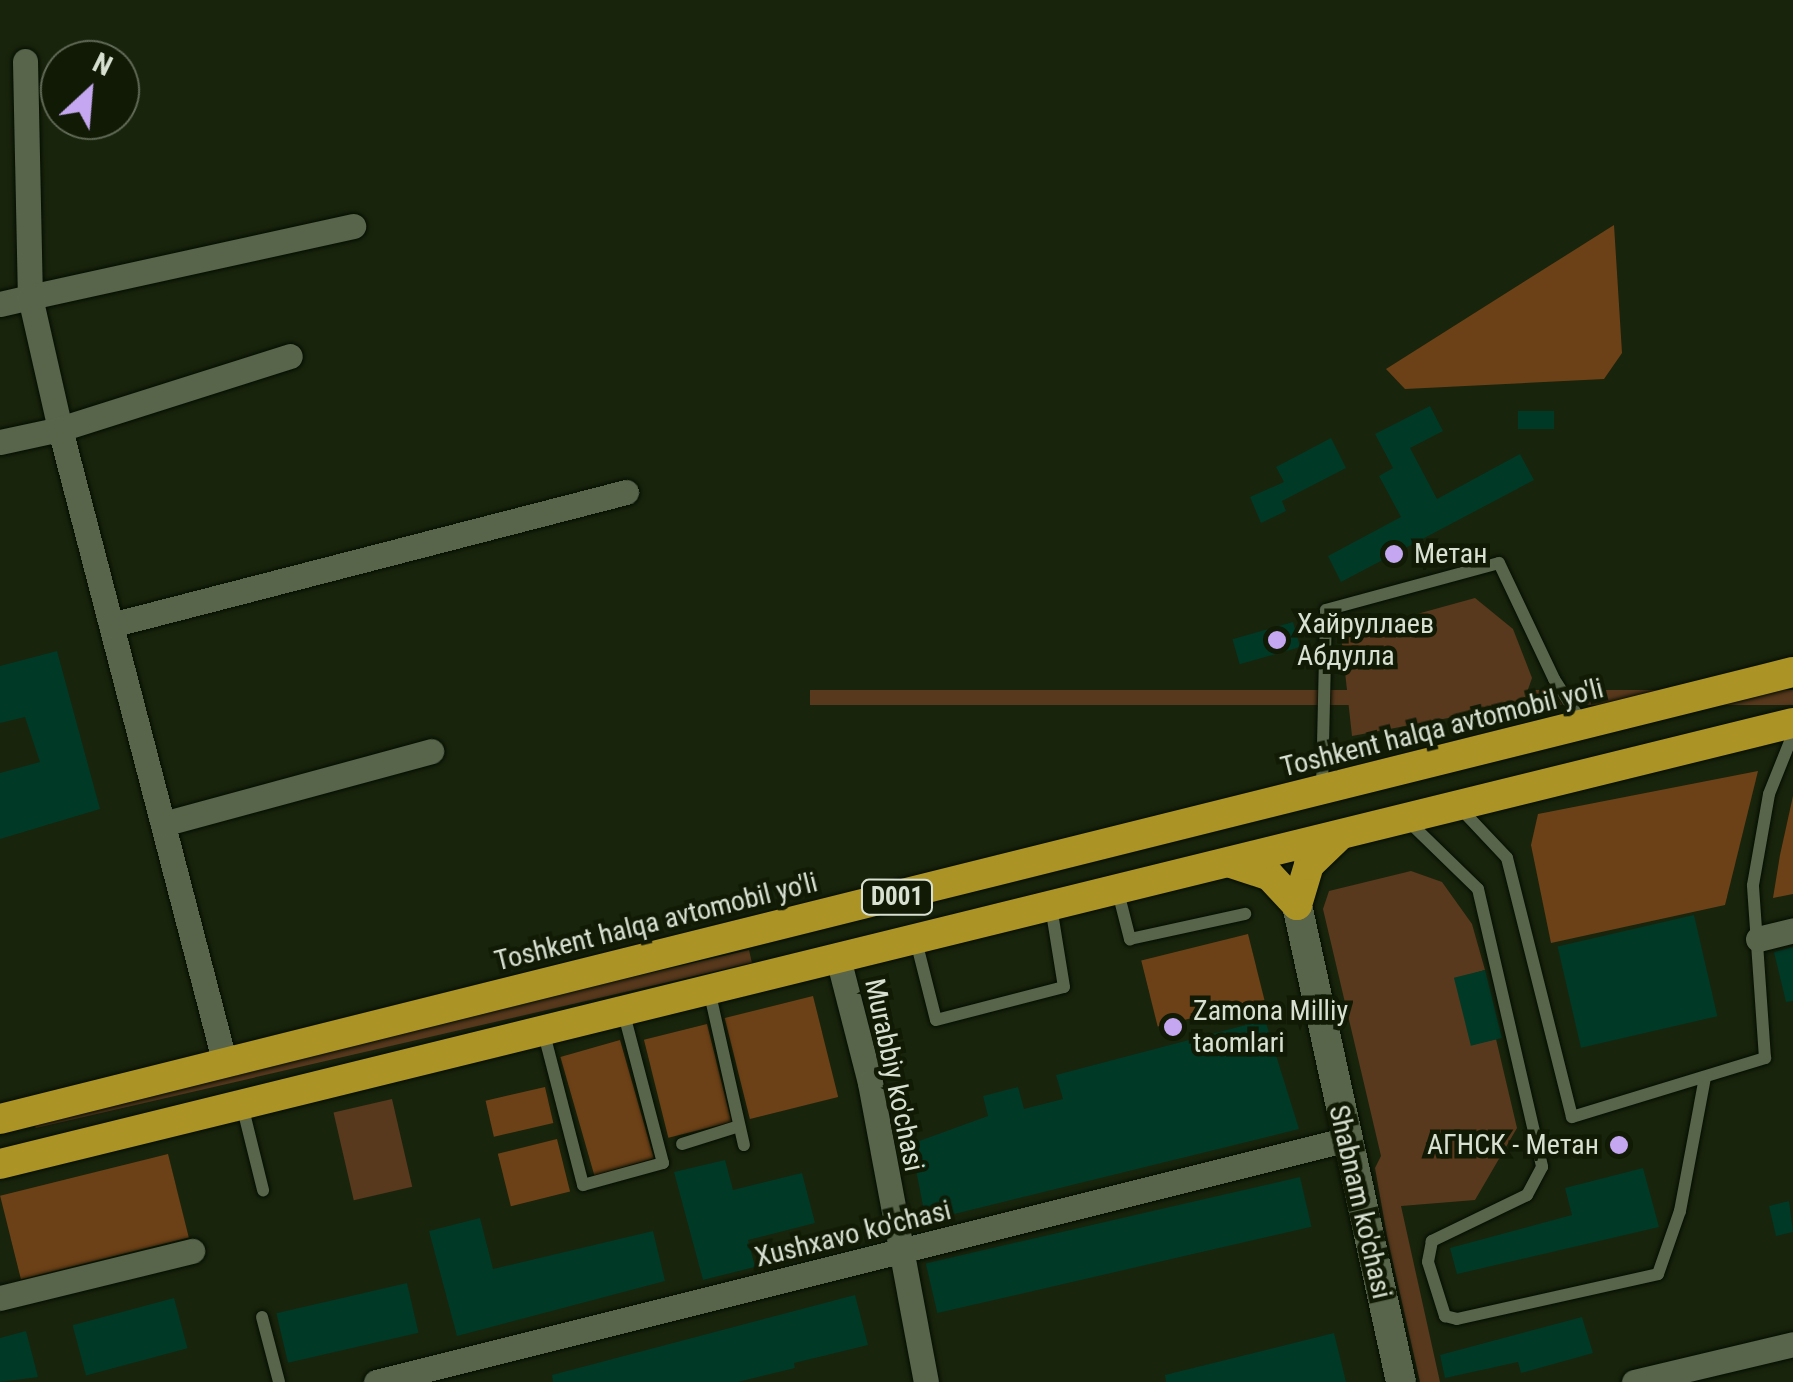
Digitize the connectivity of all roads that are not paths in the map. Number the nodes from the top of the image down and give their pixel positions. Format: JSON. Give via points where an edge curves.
{"nodes":[{"id":1,"x":25,"y":62,"type":"dead end"},
{"id":2,"x":353,"y":226,"type":"dead end"},
{"id":3,"x":30,"y":297,"type":"junction"},
{"id":4,"x":0,"y":304,"type":"edge"},
{"id":5,"x":290,"y":356,"type":"dead end"},
{"id":6,"x":60,"y":429,"type":"junction"},
{"id":7,"x":0,"y":442,"type":"edge"},
{"id":8,"x":626,"y":492,"type":"dead end"},
{"id":9,"x":111,"y":624,"type":"junction"},
{"id":10,"x":1793,"y":672,"type":"edge"},
{"id":11,"x":1793,"y":723,"type":"edge"},
{"id":12,"x":1584,"y":726,"type":"junction"},
{"id":13,"x":1793,"y":734,"type":"edge"},
{"id":14,"x":432,"y":751,"type":"dead end"},
{"id":15,"x":1322,"y":792,"type":"junction"},
{"id":16,"x":1458,"y":806,"type":"junction"},
{"id":17,"x":1406,"y":818,"type":"junction"},
{"id":18,"x":163,"y":824,"type":"junction"},
{"id":19,"x":1342,"y":834,"type":"junction"},
{"id":20,"x":1228,"y":862,"type":"junction"},
{"id":21,"x":1117,"y":889,"type":"junction"},
{"id":22,"x":1297,"y":905,"type":"junction"},
{"id":23,"x":1051,"y":906,"type":"junction"},
{"id":24,"x":1246,"y":914,"type":"dead end"},
{"id":25,"x":797,"y":922,"type":"junction"},
{"id":26,"x":1793,"y":930,"type":"edge"},
{"id":27,"x":916,"y":939,"type":"junction"},
{"id":28,"x":1758,"y":940,"type":"junction"},
{"id":29,"x":838,"y":958,"type":"junction"},
{"id":30,"x":808,"y":965,"type":"junction"},
{"id":31,"x":709,"y":990,"type":"junction"},
{"id":32,"x":623,"y":1011,"type":"junction"},
{"id":33,"x":543,"y":1030,"type":"junction"},
{"id":34,"x":224,"y":1060,"type":"junction"},
{"id":35,"x":1704,"y":1076,"type":"junction"},
{"id":36,"x":242,"y":1104,"type":"junction"},
{"id":37,"x":0,"y":1119,"type":"edge"},
{"id":38,"x":740,"y":1126,"type":"junction"},
{"id":39,"x":1344,"y":1140,"type":"junction"},
{"id":40,"x":682,"y":1144,"type":"dead end"},
{"id":41,"x":744,"y":1145,"type":"dead end"},
{"id":42,"x":0,"y":1164,"type":"edge"},
{"id":43,"x":264,"y":1190,"type":"dead end"},
{"id":44,"x":192,"y":1251,"type":"dead end"},
{"id":45,"x":898,"y":1254,"type":"junction"},
{"id":46,"x":0,"y":1298,"type":"edge"},
{"id":47,"x":262,"y":1318,"type":"dead end"},
{"id":48,"x":1793,"y":1344,"type":"edge"},
{"id":49,"x":382,"y":1381,"type":"edge"},
{"id":50,"x":279,"y":1382,"type":"edge"},
{"id":51,"x":926,"y":1382,"type":"edge"},
{"id":52,"x":1402,"y":1382,"type":"edge"},
{"id":53,"x":1634,"y":1382,"type":"edge"}],
"edges":[{"from":1,"to":3,"type":"street"},
{"from":2,"to":3,"type":"street"},
{"from":3,"to":4,"type":"street"},
{"from":3,"to":6,"type":"street"},
{"from":5,"to":6,"type":"street"},
{"from":6,"to":7,"type":"street"},
{"from":6,"to":9,"type":"street"},
{"from":8,"to":9,"type":"street"},
{"from":9,"to":18,"type":"street"},
{"from":10,"to":12,"type":"highway","name":"Toshkent halqa avtomobil yo'li","number":"D001"},
{"from":11,"to":16,"type":"highway","number":"D001"},
{"from":12,"to":15,"type":"highway","name":"Toshkent halqa avtomobil yo'li","number":"D001"},
{"from":12,"to":15,"type":"lane","via":[[1499,563],[1326,610]]},
{"from":13,"to":28,"type":"lane","via":[[1768,794],[1752,884]]},
{"from":14,"to":18,"type":"street"},
{"from":15,"to":25,"type":"highway","name":"Toshkent halqa avtomobil yo'li","number":"D001"},
{"from":16,"to":17,"type":"highway","number":"D001"},
{"from":16,"to":35,"type":"lane","via":[[1507,858],[1572,1118]]},
{"from":17,"to":19,"type":"highway","number":"D001"},
{"from":17,"to":35,"type":"lane","via":[[1478,889],[1542,1167],[1527,1195],[1432,1241],[1428,1262],[1445,1316],[1457,1320],[1658,1274],[1680,1211]]},
{"from":18,"to":34,"type":"street"},
{"from":19,"to":20,"type":"highway","number":"D001"},
{"from":19,"to":22,"type":"highway","via":[[1309,864]]},
{"from":20,"to":21,"type":"highway","number":"D001"},
{"from":20,"to":22,"type":"highway","via":[[1269,875]]},
{"from":21,"to":23,"type":"highway","number":"D001"},
{"from":21,"to":24,"type":"lane","via":[[1130,939]]},
{"from":22,"to":39,"type":"street","name":"Shabnam ko'chasi"},
{"from":23,"to":27,"type":"highway","number":"D001"},
{"from":23,"to":27,"type":"lane","via":[[1064,987],[936,1020]]},
{"from":25,"to":30,"type":"highway"},
{"from":25,"to":34,"type":"highway","name":"Toshkent halqa avtomobil yo'li","number":"D001"},
{"from":26,"to":28,"type":"street"},
{"from":27,"to":29,"type":"highway","number":"D001"},
{"from":28,"to":35,"type":"lane","via":[[1765,1058]]},
{"from":29,"to":30,"type":"highway","number":"D001"},
{"from":29,"to":45,"type":"street","name":"Murabbiy ko'chasi","via":[[870,1083]]},
{"from":30,"to":31,"type":"highway","number":"D001"},
{"from":31,"to":32,"type":"highway","number":"D001"},
{"from":31,"to":38,"type":"lane"},
{"from":32,"to":33,"type":"highway","number":"D001"},
{"from":32,"to":33,"type":"lane","via":[[663,1163],[583,1185]]},
{"from":33,"to":36,"type":"highway","number":"D001"},
{"from":34,"to":37,"type":"highway","name":"Toshkent halqa avtomobil yo'li","number":"D001"},
{"from":36,"to":42,"type":"highway","number":"D001"},
{"from":36,"to":43,"type":"lane"},
{"from":38,"to":40,"type":"lane"},
{"from":38,"to":41,"type":"lane"},
{"from":39,"to":45,"type":"street","name":"Xushxavo ko'chasi"},
{"from":39,"to":52,"type":"street","name":"Shabnam ko'chasi"},
{"from":44,"to":46,"type":"street"},
{"from":45,"to":49,"type":"street","name":"Xushxavo ko'chasi"},
{"from":45,"to":51,"type":"street","name":"Murabbiy ko'chasi"},
{"from":47,"to":50,"type":"lane"},
{"from":48,"to":53,"type":"street"}]}
